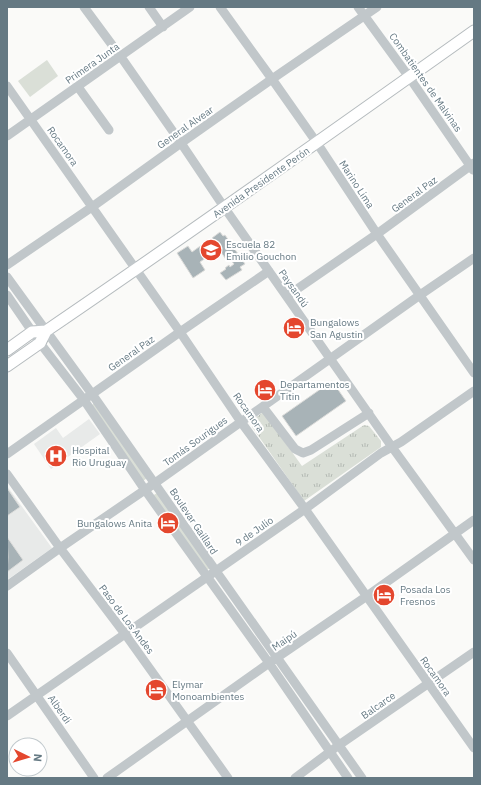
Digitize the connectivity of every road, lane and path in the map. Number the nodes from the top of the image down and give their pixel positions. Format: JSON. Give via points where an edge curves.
{"nodes":[{"id":1,"x":84,"y":7,"type":"edge"},
{"id":2,"x":149,"y":7,"type":"edge"},
{"id":3,"x":190,"y":7,"type":"edge"},
{"id":4,"x":220,"y":7,"type":"edge"},
{"id":5,"x":358,"y":7,"type":"edge"},
{"id":6,"x":377,"y":7,"type":"edge"},
{"id":7,"x":365,"y":15,"type":"junction"},
{"id":8,"x":163,"y":27,"type":"junction"},
{"id":9,"x":474,"y":31,"type":"edge"},
{"id":10,"x":121,"y":56,"type":"junction"},
{"id":11,"x":409,"y":77,"type":"junction"},
{"id":12,"x":272,"y":79,"type":"junction"},
{"id":13,"x":7,"y":86,"type":"edge"},
{"id":14,"x":78,"y":87,"type":"junction"},
{"id":15,"x":31,"y":120,"type":"junction"},
{"id":16,"x":109,"y":130,"type":"dead end"},
{"id":17,"x":7,"y":136,"type":"edge"},
{"id":18,"x":181,"y":143,"type":"junction"},
{"id":19,"x":317,"y":143,"type":"junction"},
{"id":20,"x":473,"y":167,"type":"edge"},
{"id":21,"x":92,"y":207,"type":"junction"},
{"id":22,"x":224,"y":207,"type":"junction"},
{"id":23,"x":377,"y":234,"type":"junction"},
{"id":24,"x":474,"y":258,"type":"edge"},
{"id":25,"x":7,"y":265,"type":"edge"},
{"id":26,"x":136,"y":270,"type":"junction"},
{"id":27,"x":269,"y":271,"type":"junction"},
{"id":28,"x":7,"y":277,"type":"edge"},
{"id":29,"x":7,"y":295,"type":"edge"},
{"id":30,"x":420,"y":295,"type":"junction"},
{"id":31,"x":287,"y":296,"type":"junction"},
{"id":32,"x":46,"y":331,"type":"junction"},
{"id":33,"x":32,"y":332,"type":"junction"},
{"id":34,"x":180,"y":332,"type":"junction"},
{"id":35,"x":40,"y":343,"type":"junction"},
{"id":36,"x":7,"y":350,"type":"edge"},
{"id":37,"x":330,"y":359,"type":"junction"},
{"id":38,"x":7,"y":366,"type":"edge"},
{"id":39,"x":474,"y":373,"type":"edge"},
{"id":40,"x":474,"y":391,"type":"edge"},
{"id":41,"x":92,"y":394,"type":"junction"},
{"id":42,"x":84,"y":400,"type":"junction"},
{"id":43,"x":264,"y":407,"type":"junction"},
{"id":44,"x":369,"y":413,"type":"junction"},
{"id":45,"x":242,"y":422,"type":"junction"},
{"id":46,"x":392,"y":447,"type":"junction"},
{"id":47,"x":7,"y":454,"type":"edge"},
{"id":48,"x":7,"y":474,"type":"edge"},
{"id":49,"x":155,"y":483,"type":"junction"},
{"id":50,"x":145,"y":490,"type":"junction"},
{"id":51,"x":305,"y":509,"type":"junction"},
{"id":52,"x":474,"y":520,"type":"edge"},
{"id":53,"x":455,"y":534,"type":"junction"},
{"id":54,"x":60,"y":548,"type":"junction"},
{"id":55,"x":474,"y":560,"type":"edge"},
{"id":56,"x":216,"y":571,"type":"junction"},
{"id":57,"x":208,"y":577,"type":"junction"},
{"id":58,"x":7,"y":586,"type":"edge"},
{"id":59,"x":366,"y":596,"type":"junction"},
{"id":60,"x":125,"y":634,"type":"junction"},
{"id":61,"x":474,"y":652,"type":"edge"},
{"id":62,"x":7,"y":653,"type":"edge"},
{"id":63,"x":277,"y":658,"type":"junction"},
{"id":64,"x":269,"y":663,"type":"junction"},
{"id":65,"x":428,"y":683,"type":"junction"},
{"id":66,"x":36,"y":696,"type":"junction"},
{"id":67,"x":7,"y":716,"type":"edge"},
{"id":68,"x":188,"y":722,"type":"junction"},
{"id":69,"x":339,"y":745,"type":"junction"},
{"id":70,"x":474,"y":748,"type":"edge"},
{"id":71,"x":330,"y":752,"type":"junction"},
{"id":72,"x":94,"y":778,"type":"edge"},
{"id":73,"x":107,"y":778,"type":"edge"},
{"id":74,"x":228,"y":778,"type":"edge"},
{"id":75,"x":295,"y":778,"type":"edge"},
{"id":76,"x":348,"y":778,"type":"edge"},
{"id":77,"x":362,"y":778,"type":"edge"}],
"edges":[{"from":1,"to":10,"type":"street","name":"Paysandú"},
{"from":2,"to":8,"type":"street"},
{"from":3,"to":8,"type":"street","name":"Primera Junta"},
{"from":4,"to":12,"type":"street","name":"Marino Lima"},
{"from":5,"to":7,"type":"street","name":"Combatientes de Malvinas"},
{"from":6,"to":7,"type":"street","name":"General Alvear"},
{"from":7,"to":11,"type":"street","name":"Combatientes de Malvinas"},
{"from":7,"to":12,"type":"street","name":"General Alvear"},
{"from":8,"to":10,"type":"street","name":"Primera Junta"},
{"from":9,"to":11,"type":"main road","name":"Avenida Presidente Perón"},
{"from":10,"to":14,"type":"street","name":"Primera Junta"},
{"from":10,"to":18,"type":"street","name":"Paysandú"},
{"from":11,"to":19,"type":"main road","name":"Avenida Presidente Perón"},
{"from":11,"to":20,"type":"street","name":"Combatientes de Malvinas"},
{"from":12,"to":18,"type":"street","name":"General Alvear"},
{"from":12,"to":19,"type":"street","name":"Marino Lima"},
{"from":13,"to":15,"type":"street","name":"Rocamora"},
{"from":14,"to":15,"type":"street","name":"Primera Junta"},
{"from":14,"to":16,"type":"street"},
{"from":15,"to":17,"type":"street","name":"Primera Junta"},
{"from":15,"to":21,"type":"street","name":"Rocamora"},
{"from":18,"to":21,"type":"street","name":"General Alvear"},
{"from":18,"to":22,"type":"street","name":"Paysandú"},
{"from":19,"to":22,"type":"main road","name":"Avenida Presidente Perón"},
{"from":19,"to":23,"type":"street","name":"Marino Lima"},
{"from":20,"to":23,"type":"street","name":"General Paz"},
{"from":21,"to":25,"type":"street","name":"General Alvear"},
{"from":21,"to":26,"type":"street","name":"Rocamora"},
{"from":22,"to":26,"type":"main road","name":"Avenida Presidente Perón"},
{"from":22,"to":27,"type":"street","name":"Paysandú"},
{"from":23,"to":30,"type":"street","name":"Marino Lima"},
{"from":23,"to":31,"type":"street","name":"General Paz"},
{"from":24,"to":30,"type":"street","name":"Tomás Sourigues"},
{"from":26,"to":32,"type":"main road","name":"Avenida Presidente Perón"},
{"from":26,"to":34,"type":"street","name":"Rocamora"},
{"from":27,"to":31,"type":"street","name":"Paysandú"},
{"from":27,"to":34,"type":"street","name":"General Paz"},
{"from":28,"to":32,"type":"street","name":"Boulevar Gaillard"},
{"from":29,"to":33,"type":"street","name":"Boulevar Gaillard"},
{"from":30,"to":37,"type":"street","name":"Tomás Sourigues"},
{"from":30,"to":39,"type":"street","name":"Marino Lima"},
{"from":31,"to":37,"type":"street","name":"Paysandú"},
{"from":32,"to":33,"type":"main road"},
{"from":32,"to":35,"type":"main road","name":"Avenida Presidente Perón"},
{"from":32,"to":41,"type":"street","name":"Boulevar Gaillard"},
{"from":33,"to":35,"type":"street","name":"Boulevar Gaillard"},
{"from":33,"to":36,"type":"main road"},
{"from":34,"to":41,"type":"street","name":"General Paz"},
{"from":34,"to":45,"type":"street","name":"Rocamora"},
{"from":35,"to":38,"type":"main road","name":"Avenida Presidente Perón"},
{"from":35,"to":42,"type":"street","name":"Boulevar Gaillard"},
{"from":37,"to":43,"type":"street","name":"Tomás Sourigues"},
{"from":37,"to":44,"type":"street","name":"Paysandú"},
{"from":40,"to":46,"type":"street","name":"9 de Julio"},
{"from":41,"to":42,"type":"street","name":"General Paz"},
{"from":41,"to":49,"type":"street","name":"Boulevar Gaillard"},
{"from":42,"to":47,"type":"street","name":"General Paz"},
{"from":42,"to":50,"type":"street","name":"Boulevar Gaillard"},
{"from":43,"to":44,"type":"street","via":[[296,449],[303,453]]},
{"from":43,"to":45,"type":"street","name":"Tomás Sourigues"},
{"from":44,"to":46,"type":"street","name":"Paysandú"},
{"from":45,"to":49,"type":"street","name":"Tomás Sourigues"},
{"from":45,"to":51,"type":"street","name":"Rocamora"},
{"from":46,"to":51,"type":"street","name":"9 de Julio"},
{"from":46,"to":53,"type":"street","name":"Paysandú"},
{"from":48,"to":54,"type":"street","name":"Paso de Los Andes"},
{"from":49,"to":50,"type":"street","name":"Tomás Sourigues"},
{"from":49,"to":56,"type":"street","name":"Boulevar Gaillard"},
{"from":50,"to":54,"type":"street","name":"Tomás Sourigues"},
{"from":50,"to":57,"type":"street","name":"Boulevar Gaillard"},
{"from":51,"to":56,"type":"street","name":"9 de Julio"},
{"from":51,"to":59,"type":"street","name":"Rocamora"},
{"from":52,"to":53,"type":"street","name":"Maipú"},
{"from":53,"to":55,"type":"street","name":"Paysandú"},
{"from":53,"to":59,"type":"street","name":"Maipú"},
{"from":54,"to":58,"type":"street","name":"Tomás Sourigues"},
{"from":54,"to":60,"type":"street","name":"Paso de Los Andes"},
{"from":56,"to":57,"type":"street","name":"9 de Julio"},
{"from":56,"to":63,"type":"street","name":"Boulevar Gaillard"},
{"from":57,"to":60,"type":"street","name":"9 de Julio"},
{"from":57,"to":64,"type":"street","name":"Boulevar Gaillard"},
{"from":59,"to":63,"type":"street","name":"Maipú"},
{"from":59,"to":65,"type":"street","name":"Rocamora"},
{"from":60,"to":66,"type":"street","name":"9 de Julio"},
{"from":60,"to":68,"type":"street","name":"Paso de Los Andes"},
{"from":61,"to":65,"type":"street","name":"Balcarce"},
{"from":62,"to":66,"type":"street","name":"Alberdi"},
{"from":63,"to":64,"type":"street","name":"Maipú"},
{"from":63,"to":69,"type":"street","name":"Boulevar Gaillard"},
{"from":64,"to":68,"type":"street","name":"Maipú"},
{"from":64,"to":71,"type":"street","name":"Boulevar Gaillard"},
{"from":65,"to":69,"type":"street","name":"Balcarce"},
{"from":65,"to":70,"type":"street","name":"Rocamora"},
{"from":66,"to":67,"type":"street","name":"9 de Julio"},
{"from":66,"to":72,"type":"street","name":"Alberdi"},
{"from":68,"to":73,"type":"street","name":"Maipú"},
{"from":68,"to":74,"type":"street","name":"Paso de Los Andes"},
{"from":69,"to":71,"type":"street","name":"Balcarce"},
{"from":69,"to":77,"type":"street","name":"Boulevar Gaillard"},
{"from":71,"to":75,"type":"street","name":"Balcarce"},
{"from":71,"to":76,"type":"street","name":"Boulevar Gaillard"}]}
